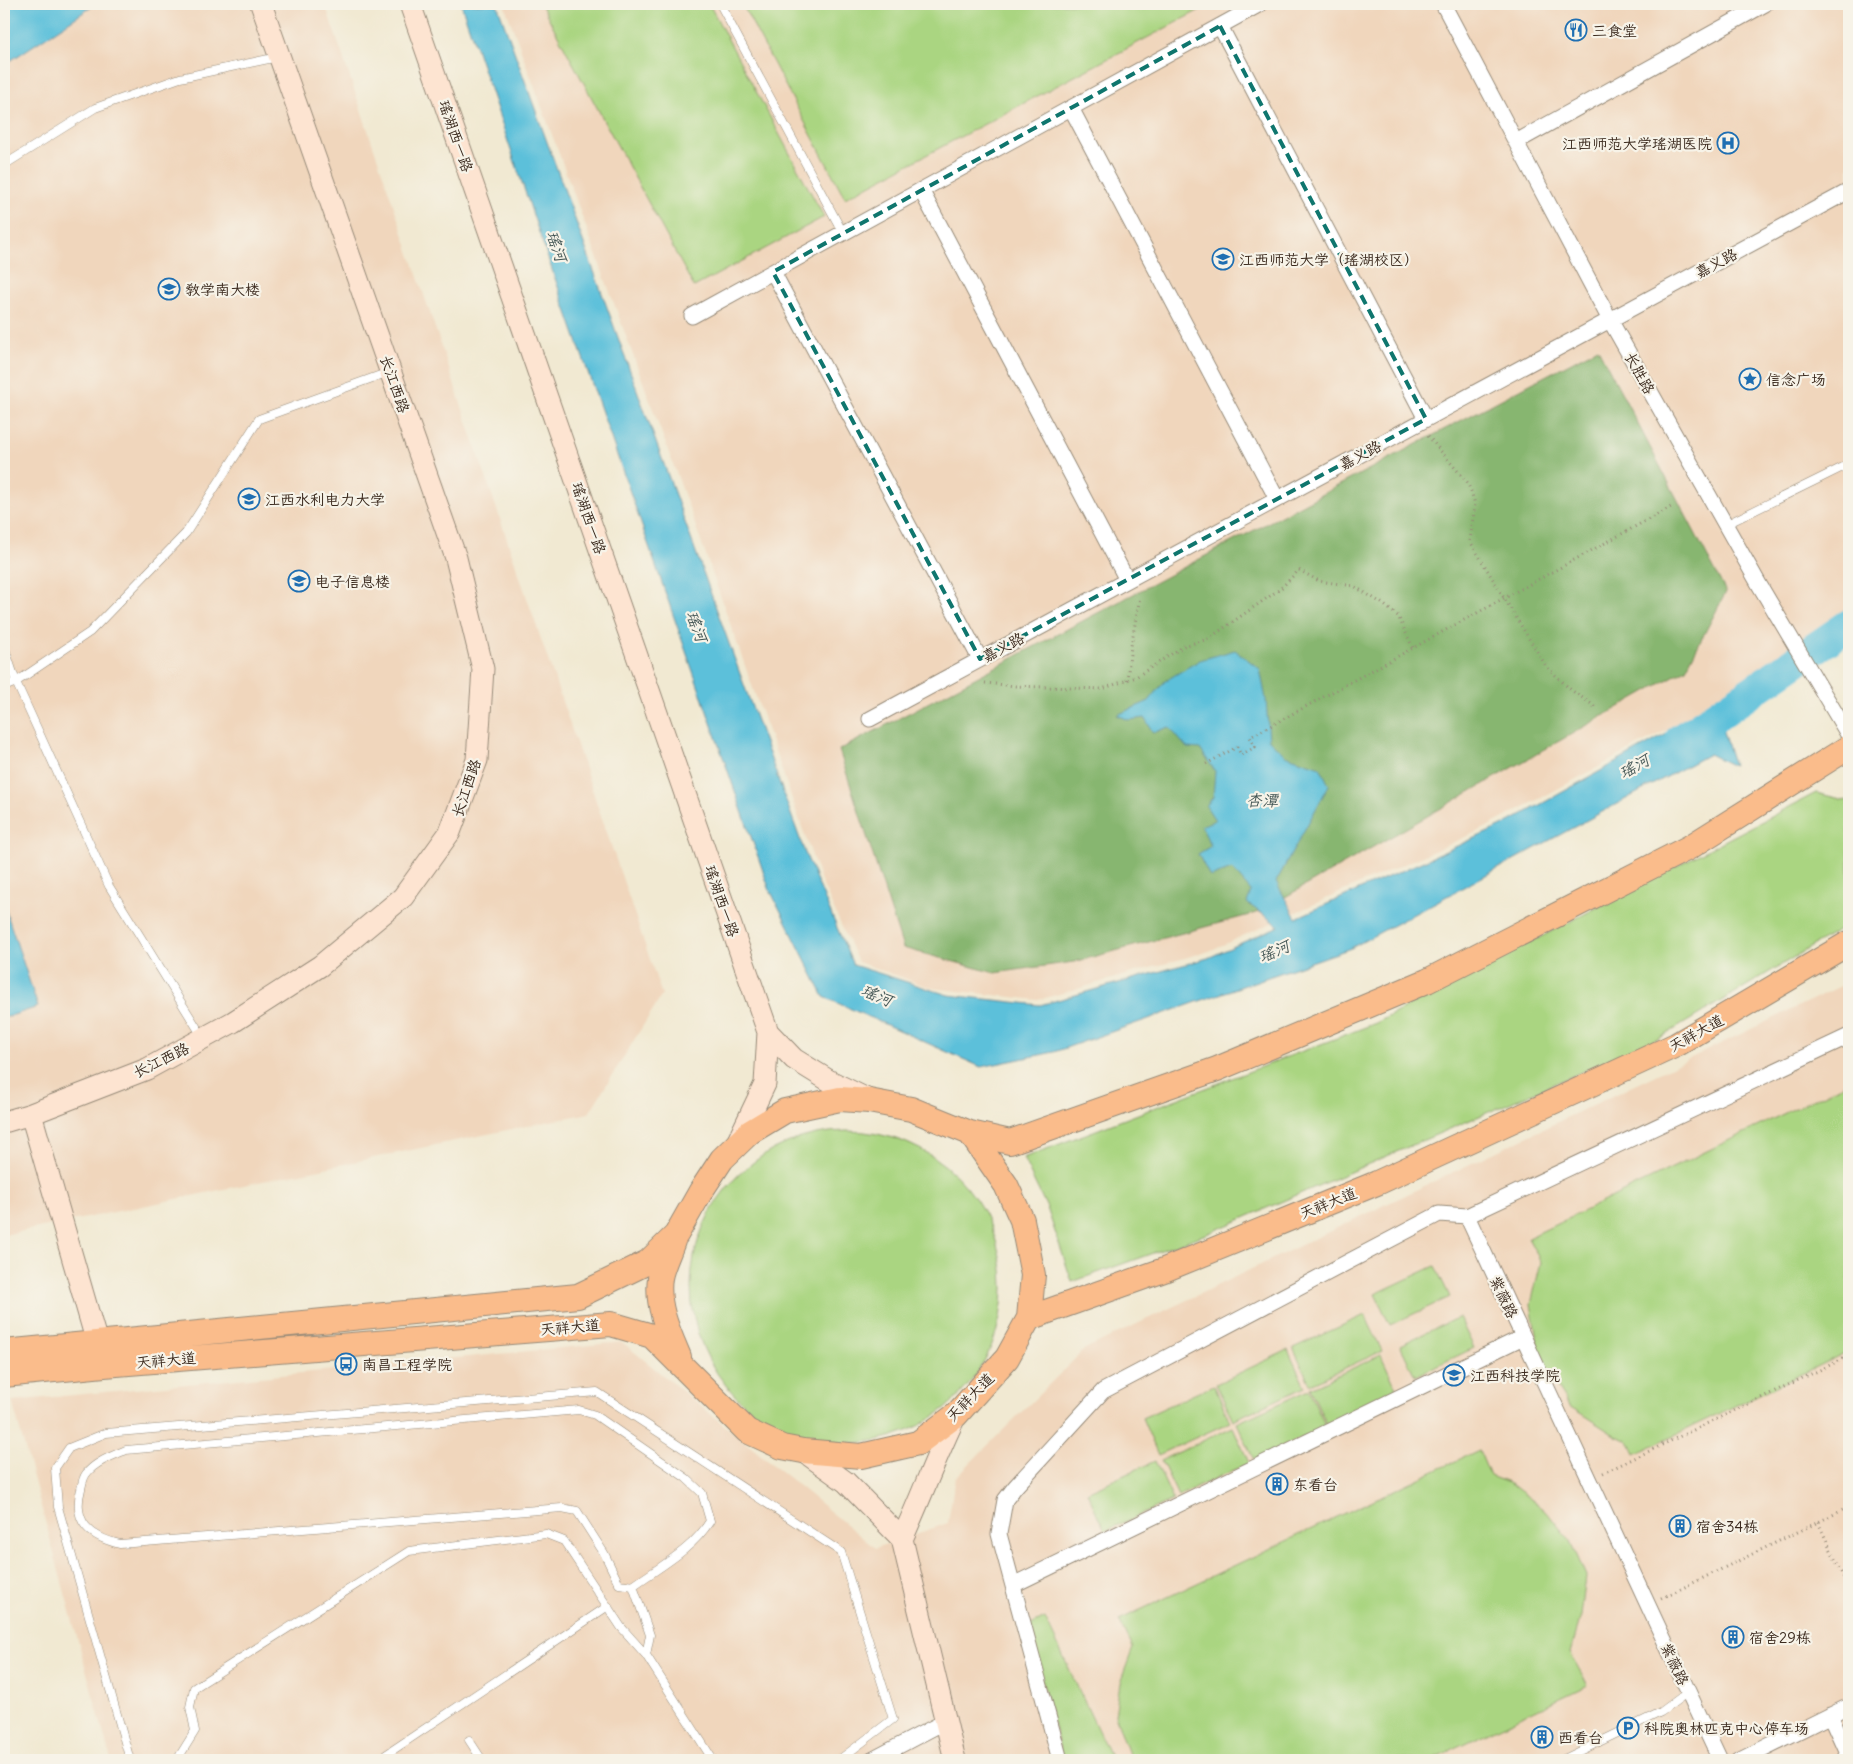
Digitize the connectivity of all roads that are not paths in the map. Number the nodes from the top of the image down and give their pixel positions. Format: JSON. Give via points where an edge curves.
{"nodes":[{"id":1,"x":262,"y":4,"type":"edge"},
{"id":2,"x":410,"y":4,"type":"edge"},
{"id":3,"x":720,"y":4,"type":"edge"},
{"id":4,"x":1260,"y":4,"type":"edge"},
{"id":5,"x":1443,"y":4,"type":"edge"},
{"id":6,"x":1766,"y":4,"type":"edge"},
{"id":7,"x":1220,"y":26,"type":"junction"},
{"id":8,"x":280,"y":57,"type":"junction"},
{"id":9,"x":1071,"y":108,"type":"junction"},
{"id":10,"x":1516,"y":142,"type":"junction"},
{"id":11,"x":4,"y":165,"type":"edge"},
{"id":12,"x":922,"y":190,"type":"junction"},
{"id":13,"x":1849,"y":191,"type":"edge"},
{"id":14,"x":843,"y":234,"type":"junction"},
{"id":15,"x":773,"y":272,"type":"junction"},
{"id":16,"x":692,"y":316,"type":"dead end"},
{"id":17,"x":1610,"y":320,"type":"junction"},
{"id":18,"x":391,"y":371,"type":"junction"},
{"id":19,"x":1426,"y":419,"type":"junction"},
{"id":20,"x":1849,"y":464,"type":"edge"},
{"id":21,"x":1277,"y":499,"type":"junction"},
{"id":22,"x":1725,"y":525,"type":"junction"},
{"id":23,"x":1127,"y":580,"type":"junction"},
{"id":24,"x":4,"y":646,"type":"edge"},
{"id":25,"x":980,"y":660,"type":"junction"},
{"id":26,"x":16,"y":682,"type":"junction"},
{"id":27,"x":4,"y":687,"type":"edge"},
{"id":28,"x":870,"y":719,"type":"dead end"},
{"id":29,"x":1849,"y":736,"type":"edge"},
{"id":30,"x":1849,"y":747,"type":"edge"},
{"id":31,"x":1849,"y":943,"type":"edge"},
{"id":32,"x":768,"y":1032,"type":"junction"},
{"id":33,"x":1849,"y":1036,"type":"edge"},
{"id":34,"x":203,"y":1038,"type":"junction"},
{"id":35,"x":869,"y":1100,"type":"junction"},
{"id":36,"x":31,"y":1114,"type":"junction"},
{"id":37,"x":4,"y":1122,"type":"edge"},
{"id":38,"x":970,"y":1133,"type":"junction"},
{"id":39,"x":734,"y":1147,"type":"junction"},
{"id":40,"x":1467,"y":1216,"type":"junction"},
{"id":41,"x":676,"y":1235,"type":"junction"},
{"id":42,"x":1029,"y":1318,"type":"junction"},
{"id":43,"x":1523,"y":1337,"type":"junction"},
{"id":44,"x":4,"y":1352,"type":"edge"},
{"id":45,"x":100,"y":1354,"type":"junction"},
{"id":46,"x":683,"y":1366,"type":"junction"},
{"id":47,"x":4,"y":1376,"type":"edge"},
{"id":48,"x":956,"y":1415,"type":"junction"},
{"id":49,"x":803,"y":1451,"type":"junction"},
{"id":50,"x":902,"y":1540,"type":"junction"},
{"id":51,"x":1013,"y":1585,"type":"junction"},
{"id":52,"x":633,"y":1586,"type":"junction"},
{"id":53,"x":608,"y":1606,"type":"junction"},
{"id":54,"x":646,"y":1655,"type":"junction"},
{"id":55,"x":1688,"y":1692,"type":"junction"},
{"id":56,"x":1849,"y":1706,"type":"edge"},
{"id":57,"x":1830,"y":1715,"type":"junction"},
{"id":58,"x":946,"y":1721,"type":"junction"},
{"id":59,"x":469,"y":1740,"type":"dead end"},
{"id":60,"x":1849,"y":1757,"type":"edge"},
{"id":61,"x":952,"y":1759,"type":"edge"},
{"id":62,"x":130,"y":1760,"type":"edge"},
{"id":63,"x":177,"y":1760,"type":"edge"},
{"id":64,"x":378,"y":1760,"type":"edge"},
{"id":65,"x":482,"y":1760,"type":"edge"},
{"id":66,"x":713,"y":1760,"type":"edge"},
{"id":67,"x":840,"y":1760,"type":"edge"},
{"id":68,"x":872,"y":1760,"type":"edge"},
{"id":69,"x":1060,"y":1760,"type":"edge"},
{"id":70,"x":1562,"y":1760,"type":"edge"},
{"id":71,"x":1720,"y":1760,"type":"edge"},
{"id":72,"x":1740,"y":1760,"type":"edge"}],
"edges":[{"from":1,"to":8,"type":"street","name":"长江西路"},
{"from":2,"to":32,"type":"street","name":"瑶湖西一路"},
{"from":3,"to":14,"type":"lane"},
{"from":4,"to":7,"type":"street"},
{"from":5,"to":10,"type":"street","name":"长胜路"},
{"from":6,"to":10,"type":"street"},
{"from":7,"to":9,"type":"street"},
{"from":7,"to":19,"type":"street"},
{"from":8,"to":11,"type":"lane","via":[[180,78],[95,108]]},
{"from":8,"to":18,"type":"street","name":"长江西路"},
{"from":9,"to":12,"type":"street"},
{"from":9,"to":21,"type":"street"},
{"from":10,"to":17,"type":"street","name":"长胜路"},
{"from":12,"to":14,"type":"street"},
{"from":12,"to":23,"type":"street"},
{"from":13,"to":17,"type":"street","name":"嘉义路"},
{"from":14,"to":15,"type":"street"},
{"from":15,"to":16,"type":"street"},
{"from":15,"to":25,"type":"street"},
{"from":17,"to":19,"type":"street","name":"嘉义路"},
{"from":17,"to":22,"type":"street","name":"长胜路"},
{"from":18,"to":26,"type":"lane","via":[[259,419],[186,533],[90,632]]},
{"from":18,"to":34,"type":"street","name":"长江西路","via":[[456,558],[483,669],[477,760],[450,832],[403,897],[320,966]]},
{"from":19,"to":21,"type":"street","name":"嘉义路"},
{"from":20,"to":22,"type":"lane"},
{"from":21,"to":23,"type":"street","name":"嘉义路"},
{"from":22,"to":29,"type":"street","name":"长胜路"},
{"from":23,"to":25,"type":"street","name":"嘉义路"},
{"from":24,"to":26,"type":"lane"},
{"from":25,"to":28,"type":"street","name":"嘉义路"},
{"from":26,"to":27,"type":"lane"},
{"from":26,"to":34,"type":"lane","via":[[110,886]]},
{"from":30,"to":38,"type":"main road","name":"天祥大道","via":[[1690,847],[1427,981],[1217,1069],[1010,1142]]},
{"from":31,"to":42,"type":"main road","name":"天祥大道","via":[[1676,1045],[1377,1183],[1164,1270]]},
{"from":32,"to":35,"type":"street","via":[[794,1059]]},
{"from":32,"to":39,"type":"street","via":[[765,1084]]},
{"from":33,"to":40,"type":"street"},
{"from":34,"to":36,"type":"street","name":"长江西路","via":[[147,1068]]},
{"from":35,"to":38,"type":"main road","name":"天祥大道","via":[[911,1109]]},
{"from":35,"to":39,"type":"main road","name":"天祥大道","via":[[840,1099],[785,1111],[750,1132]]},
{"from":36,"to":37,"type":"street","name":"长江西路"},
{"from":36,"to":45,"type":"street"},
{"from":38,"to":42,"type":"main road","via":[[1006,1185],[1022,1220],[1033,1275]]},
{"from":39,"to":41,"type":"main road","name":"天祥大道","via":[[722,1159]]},
{"from":40,"to":43,"type":"street","name":"紫薇路"},
{"from":40,"to":51,"type":"street","via":[[1439,1214],[1103,1391],[1005,1500],[1000,1534]]},
{"from":41,"to":45,"type":"main road","name":"天祥大道","via":[[648,1262],[578,1296]]},
{"from":41,"to":46,"type":"main road","via":[[660,1278],[660,1303]]},
{"from":42,"to":48,"type":"main road","name":"天祥大道","via":[[1007,1358]]},
{"from":43,"to":51,"type":"street"},
{"from":43,"to":55,"type":"street","name":"紫薇路"},
{"from":44,"to":45,"type":"main road","name":"天祥大道"},
{"from":45,"to":46,"type":"main road","name":"天祥大道","via":[[611,1324],[652,1336]]},
{"from":45,"to":47,"type":"main road","name":"天祥大道"},
{"from":46,"to":49,"type":"main road","name":"天祥大道","via":[[747,1431]]},
{"from":48,"to":49,"type":"main road","name":"天祥大道","via":[[918,1443],[861,1456]]},
{"from":48,"to":50,"type":"street"},
{"from":49,"to":50,"type":"street","via":[[846,1482]]},
{"from":50,"to":58,"type":"street"},
{"from":51,"to":69,"type":"street"},
{"from":52,"to":52,"type":"lane","via":[[702,1534],[710,1522],[702,1493],[686,1478],[595,1415],[580,1410],[126,1450],[102,1461],[85,1475],[78,1497],[79,1514],[85,1528],[103,1540],[120,1544],[562,1508],[577,1511],[619,1584]]},
{"from":52,"to":54,"type":"lane","via":[[650,1635]]},
{"from":53,"to":54,"type":"lane","via":[[621,1627]]},
{"from":53,"to":63,"type":"lane","via":[[564,1541],[546,1534],[409,1551],[194,1688],[190,1707],[195,1731]]},
{"from":53,"to":64,"type":"lane"},
{"from":54,"to":66,"type":"lane"},
{"from":55,"to":70,"type":"lane","via":[[1661,1712]]},
{"from":55,"to":71,"type":"street","name":"紫薇路"},
{"from":56,"to":57,"type":"street"},
{"from":57,"to":60,"type":"street"},
{"from":57,"to":72,"type":"street"},
{"from":58,"to":61,"type":"street"},
{"from":58,"to":68,"type":"street"},
{"from":59,"to":65,"type":"lane"},
{"from":62,"to":67,"type":"lane","via":[[58,1507],[55,1468],[69,1448],[106,1433],[597,1392],[841,1552],[893,1719]]}]}
